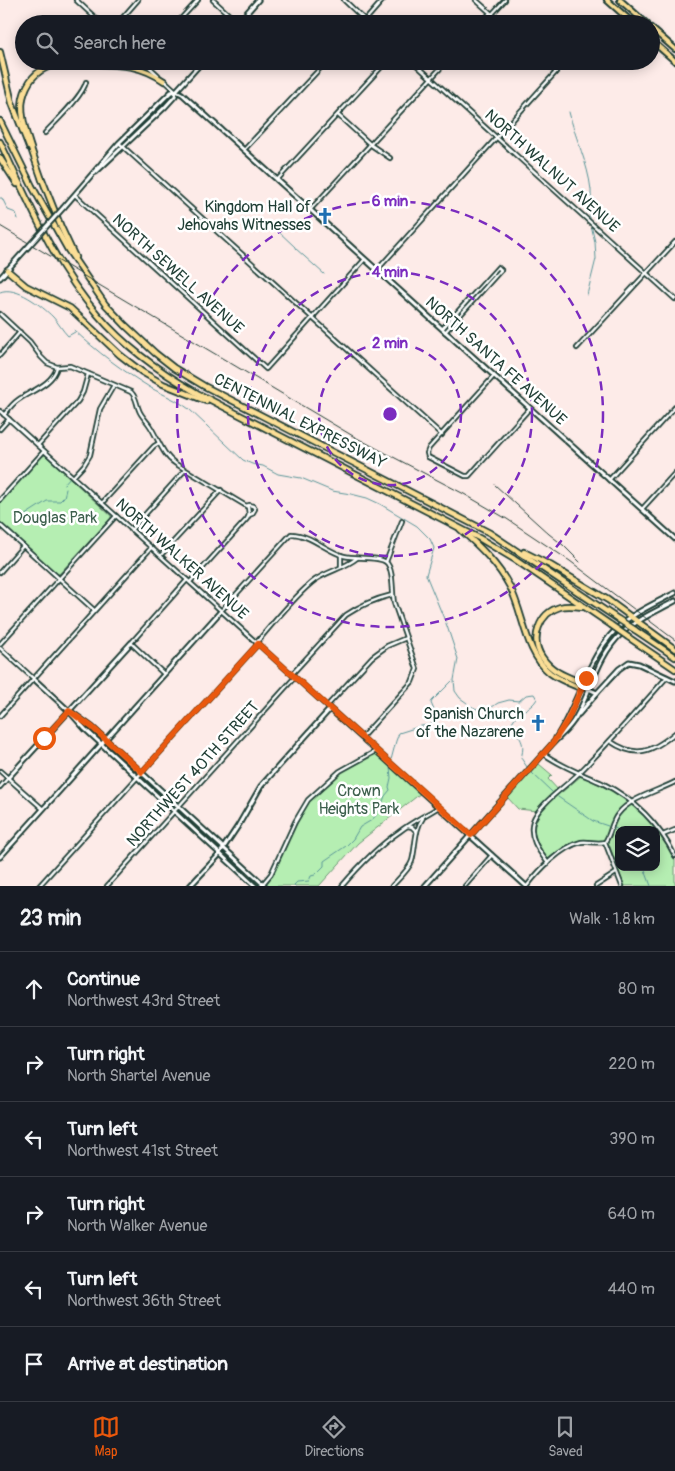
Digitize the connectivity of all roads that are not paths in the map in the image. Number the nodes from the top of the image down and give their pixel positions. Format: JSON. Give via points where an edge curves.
{"nodes":[{"id":1,"x":77,"y":0,"type":"edge"},
{"id":2,"x":138,"y":0,"type":"edge"},
{"id":3,"x":198,"y":0,"type":"edge"},
{"id":4,"x":213,"y":0,"type":"edge"},
{"id":5,"x":258,"y":0,"type":"edge"},
{"id":6,"x":344,"y":0,"type":"edge"},
{"id":7,"x":383,"y":0,"type":"edge"},
{"id":8,"x":476,"y":0,"type":"edge"},
{"id":9,"x":506,"y":0,"type":"edge"},
{"id":10,"x":608,"y":0,"type":"edge"},
{"id":11,"x":620,"y":0,"type":"edge"},
{"id":12,"x":491,"y":14,"type":"joint"},
{"id":13,"x":93,"y":15,"type":"edge"},
{"id":14,"x":125,"y":15,"type":"edge"},
{"id":15,"x":184,"y":15,"type":"edge"},
{"id":16,"x":229,"y":15,"type":"edge"},
{"id":17,"x":244,"y":15,"type":"edge"},
{"id":18,"x":360,"y":15,"type":"edge"},
{"id":19,"x":370,"y":15,"type":"edge"},
{"id":20,"x":624,"y":15,"type":"edge"},
{"id":21,"x":637,"y":15,"type":"edge"},
{"id":22,"x":660,"y":36,"type":"edge"},
{"id":23,"x":660,"y":48,"type":"edge"},
{"id":24,"x":675,"y":49,"type":"edge"},
{"id":25,"x":0,"y":52,"type":"edge"},
{"id":26,"x":675,"y":61,"type":"edge"},
{"id":27,"x":43,"y":70,"type":"edge"},
{"id":28,"x":146,"y":70,"type":"edge"},
{"id":29,"x":152,"y":70,"type":"edge"},
{"id":30,"x":195,"y":70,"type":"edge"},
{"id":31,"x":319,"y":70,"type":"edge"},
{"id":32,"x":379,"y":70,"type":"edge"},
{"id":33,"x":422,"y":70,"type":"edge"},
{"id":34,"x":439,"y":70,"type":"edge"},
{"id":35,"x":554,"y":70,"type":"edge"},
{"id":36,"x":431,"y":78,"type":"junction"},
{"id":37,"x":164,"y":81,"type":"junction"},
{"id":38,"x":86,"y":82,"type":"dead end"},
{"id":39,"x":176,"y":91,"type":"junction"},
{"id":40,"x":338,"y":115,"type":"junction"},
{"id":41,"x":0,"y":121,"type":"edge"},
{"id":42,"x":45,"y":133,"type":"dead end"},
{"id":43,"x":498,"y":137,"type":"junction"},
{"id":44,"x":0,"y":142,"type":"edge"},
{"id":45,"x":119,"y":143,"type":"junction"},
{"id":46,"x":371,"y":145,"type":"junction"},
{"id":47,"x":123,"y":146,"type":"junction"},
{"id":48,"x":244,"y":150,"type":"junction"},
{"id":49,"x":0,"y":158,"type":"edge"},
{"id":50,"x":390,"y":158,"type":"dead end"},
{"id":51,"x":93,"y":174,"type":"junction"},
{"id":52,"x":42,"y":180,"type":"junction"},
{"id":53,"x":277,"y":180,"type":"junction"},
{"id":54,"x":75,"y":196,"type":"junction"},
{"id":55,"x":28,"y":200,"type":"junction"},
{"id":56,"x":310,"y":210,"type":"junction"},
{"id":57,"x":675,"y":242,"type":"edge"},
{"id":58,"x":365,"y":259,"type":"junction"},
{"id":59,"x":7,"y":270,"type":"junction"},
{"id":60,"x":377,"y":270,"type":"junction"},
{"id":61,"x":82,"y":272,"type":"junction"},
{"id":62,"x":647,"y":273,"type":"junction"},
{"id":63,"x":0,"y":278,"type":"edge"},
{"id":64,"x":675,"y":299,"type":"edge"},
{"id":65,"x":0,"y":314,"type":"edge"},
{"id":66,"x":312,"y":318,"type":"junction"},
{"id":67,"x":443,"y":330,"type":"junction"},
{"id":68,"x":20,"y":332,"type":"junction"},
{"id":69,"x":577,"y":348,"type":"dead end"},
{"id":70,"x":0,"y":355,"type":"edge"},
{"id":71,"x":57,"y":367,"type":"junction"},
{"id":72,"x":88,"y":374,"type":"junction"},
{"id":73,"x":494,"y":376,"type":"junction"},
{"id":74,"x":114,"y":385,"type":"junction"},
{"id":75,"x":675,"y":407,"type":"edge"},
{"id":76,"x":530,"y":408,"type":"junction"},
{"id":77,"x":0,"y":411,"type":"edge"},
{"id":78,"x":233,"y":412,"type":"junction"},
{"id":79,"x":4,"y":415,"type":"junction"},
{"id":80,"x":8,"y":419,"type":"junction"},
{"id":81,"x":0,"y":429,"type":"edge"},
{"id":82,"x":442,"y":435,"type":"junction"},
{"id":83,"x":159,"y":443,"type":"junction"},
{"id":84,"x":38,"y":446,"type":"junction"},
{"id":85,"x":44,"y":451,"type":"junction"},
{"id":86,"x":185,"y":470,"type":"junction"},
{"id":87,"x":675,"y":472,"type":"edge"},
{"id":88,"x":73,"y":477,"type":"junction"},
{"id":89,"x":609,"y":480,"type":"junction"},
{"id":90,"x":221,"y":490,"type":"junction"},
{"id":91,"x":0,"y":500,"type":"edge"},
{"id":92,"x":102,"y":503,"type":"junction"},
{"id":93,"x":246,"y":506,"type":"junction"},
{"id":94,"x":642,"y":509,"type":"junction"},
{"id":95,"x":249,"y":514,"type":"junction"},
{"id":96,"x":116,"y":516,"type":"junction"},
{"id":97,"x":402,"y":522,"type":"dead end"},
{"id":98,"x":453,"y":524,"type":"junction"},
{"id":99,"x":0,"y":525,"type":"edge"},
{"id":100,"x":131,"y":530,"type":"junction"},
{"id":101,"x":675,"y":539,"type":"edge"},
{"id":102,"x":505,"y":542,"type":"junction"},
{"id":103,"x":23,"y":546,"type":"junction"},
{"id":104,"x":151,"y":548,"type":"junction"},
{"id":105,"x":341,"y":555,"type":"junction"},
{"id":106,"x":160,"y":556,"type":"junction"},
{"id":107,"x":356,"y":558,"type":"junction"},
{"id":108,"x":386,"y":562,"type":"junction"},
{"id":109,"x":341,"y":567,"type":"junction"},
{"id":110,"x":0,"y":572,"type":"edge"},
{"id":111,"x":59,"y":578,"type":"junction"},
{"id":112,"x":188,"y":581,"type":"junction"},
{"id":113,"x":675,"y":593,"type":"edge"},
{"id":114,"x":392,"y":594,"type":"junction"},
{"id":115,"x":675,"y":601,"type":"edge"},
{"id":116,"x":585,"y":608,"type":"junction"},
{"id":117,"x":94,"y":610,"type":"junction"},
{"id":118,"x":222,"y":611,"type":"junction"},
{"id":119,"x":631,"y":617,"type":"junction"},
{"id":120,"x":638,"y":622,"type":"junction"},
{"id":121,"x":406,"y":638,"type":"junction"},
{"id":122,"x":131,"y":643,"type":"junction"},
{"id":123,"x":257,"y":643,"type":"junction"},
{"id":124,"x":0,"y":644,"type":"edge"},
{"id":125,"x":0,"y":648,"type":"edge"},
{"id":126,"x":675,"y":649,"type":"edge"},
{"id":127,"x":675,"y":657,"type":"edge"},
{"id":128,"x":675,"y":669,"type":"edge"},
{"id":129,"x":164,"y":674,"type":"junction"},
{"id":130,"x":292,"y":674,"type":"junction"},
{"id":131,"x":667,"y":677,"type":"junction"},
{"id":132,"x":295,"y":678,"type":"junction"},
{"id":133,"x":34,"y":679,"type":"junction"},
{"id":134,"x":675,"y":681,"type":"edge"},
{"id":135,"x":582,"y":686,"type":"junction"},
{"id":136,"x":589,"y":688,"type":"junction"},
{"id":137,"x":597,"y":693,"type":"junction"},
{"id":138,"x":327,"y":706,"type":"junction"},
{"id":139,"x":330,"y":709,"type":"junction"},
{"id":140,"x":69,"y":711,"type":"junction"},
{"id":141,"x":0,"y":716,"type":"edge"},
{"id":142,"x":576,"y":716,"type":"junction"},
{"id":143,"x":675,"y":733,"type":"edge"},
{"id":144,"x":362,"y":738,"type":"junction"},
{"id":145,"x":105,"y":740,"type":"junction"},
{"id":146,"x":609,"y":741,"type":"junction"},
{"id":147,"x":553,"y":743,"type":"junction"},
{"id":148,"x":101,"y":744,"type":"junction"},
{"id":149,"x":376,"y":751,"type":"junction"},
{"id":150,"x":544,"y":754,"type":"junction"},
{"id":151,"x":0,"y":771,"type":"edge"},
{"id":152,"x":142,"y":772,"type":"junction"},
{"id":153,"x":579,"y":774,"type":"junction"},
{"id":154,"x":137,"y":777,"type":"junction"},
{"id":155,"x":8,"y":778,"type":"junction"},
{"id":156,"x":675,"y":782,"type":"edge"},
{"id":157,"x":0,"y":787,"type":"edge"},
{"id":158,"x":632,"y":802,"type":"junction"},
{"id":159,"x":178,"y":807,"type":"junction"},
{"id":160,"x":439,"y":807,"type":"junction"},
{"id":161,"x":43,"y":809,"type":"junction"},
{"id":162,"x":174,"y":812,"type":"junction"},
{"id":163,"x":425,"y":815,"type":"junction"},
{"id":164,"x":408,"y":826,"type":"junction"},
{"id":165,"x":675,"y":830,"type":"edge"},
{"id":166,"x":417,"y":833,"type":"junction"},
{"id":167,"x":471,"y":835,"type":"junction"},
{"id":168,"x":663,"y":835,"type":"junction"},
{"id":169,"x":605,"y":842,"type":"junction"},
{"id":170,"x":222,"y":847,"type":"junction"},
{"id":171,"x":219,"y":853,"type":"junction"},
{"id":172,"x":492,"y":855,"type":"junction"},
{"id":173,"x":675,"y":856,"type":"edge"},
{"id":174,"x":0,"y":857,"type":"edge"},
{"id":175,"x":548,"y":863,"type":"junction"},
{"id":176,"x":616,"y":873,"type":"junction"},
{"id":177,"x":263,"y":885,"type":"edge"},
{"id":178,"x":39,"y":886,"type":"edge"},
{"id":179,"x":107,"y":886,"type":"edge"},
{"id":180,"x":190,"y":886,"type":"edge"},
{"id":181,"x":255,"y":886,"type":"edge"},
{"id":182,"x":342,"y":886,"type":"edge"},
{"id":183,"x":392,"y":886,"type":"edge"},
{"id":184,"x":425,"y":886,"type":"edge"},
{"id":185,"x":465,"y":886,"type":"edge"},
{"id":186,"x":527,"y":886,"type":"edge"},
{"id":187,"x":596,"y":886,"type":"edge"},
{"id":188,"x":622,"y":886,"type":"edge"}],
"edges":[{"from":1,"to":13,"type":"street"},
{"from":2,"to":14,"type":"street"},
{"from":3,"to":15,"type":"street"},
{"from":4,"to":16,"type":"street"},
{"from":5,"to":17,"type":"main road"},
{"from":6,"to":18,"type":"street"},
{"from":7,"to":19,"type":"street"},
{"from":8,"to":12,"type":"street"},
{"from":9,"to":12,"type":"street"},
{"from":10,"to":20,"type":"main road"},
{"from":11,"to":21,"type":"main road"},
{"from":22,"to":24,"type":"main road"},
{"from":23,"to":26,"type":"main road"},
{"from":25,"to":52,"type":"highway","via":[[12,103]]},
{"from":27,"to":52,"type":"highway","via":[[27,88],[22,108]]},
{"from":28,"to":37,"type":"highway"},
{"from":29,"to":37,"type":"street","name":"NORTH SANTA FE AVENUE"},
{"from":30,"to":39,"type":"main road"},
{"from":31,"to":48,"type":"street"},
{"from":32,"to":40,"type":"street"},
{"from":33,"to":36,"type":"street","name":"NORTH WALNUT AVENUE"},
{"from":34,"to":36,"type":"street"},
{"from":35,"to":43,"type":"street","via":[[556,72]]},
{"from":36,"to":43,"type":"street","name":"NORTH WALNUT AVENUE"},
{"from":36,"to":46,"type":"street"},
{"from":37,"to":39,"type":"street","name":"NORTH SANTA FE AVENUE"},
{"from":38,"to":42,"type":"street","via":[[85,88]]},
{"from":39,"to":45,"type":"main road","via":[[171,92]]},
{"from":39,"to":47,"type":"main road","via":[[174,98]]},
{"from":39,"to":48,"type":"main road","name":"NORTH SANTA FE AVENUE"},
{"from":40,"to":46,"type":"street"},
{"from":40,"to":53,"type":"street"},
{"from":41,"to":61,"type":"highway","name":"CENTENNIAL EXPRESSWAY","via":[[32,186]]},
{"from":43,"to":60,"type":"street"},
{"from":43,"to":62,"type":"street","name":"NORTH WALNUT AVENUE"},
{"from":44,"to":55,"type":"highway","name":"CENTENNIAL EXPRESSWAY"},
{"from":45,"to":47,"type":"street"},
{"from":45,"to":51,"type":"main road"},
{"from":46,"to":50,"type":"street"},
{"from":46,"to":56,"type":"street"},
{"from":47,"to":51,"type":"main road"},
{"from":47,"to":66,"type":"street"},
{"from":48,"to":53,"type":"main road","name":"NORTH SANTA FE AVENUE"},
{"from":49,"to":55,"type":"highway"},
{"from":51,"to":54,"type":"main road"},
{"from":52,"to":61,"type":"highway"},
{"from":53,"to":56,"type":"main road","name":"NORTH SANTA FE AVENUE"},
{"from":54,"to":59,"type":"main road","bridge":true},
{"from":54,"to":66,"type":"street","name":"NORTH SEWELL AVENUE","via":[[266,369]]},
{"from":55,"to":78,"type":"highway","name":"CENTENNIAL EXPRESSWAY","via":[[64,270],[115,334],[164,374]]},
{"from":56,"to":58,"type":"main road","name":"NORTH SANTA FE AVENUE"},
{"from":57,"to":62,"type":"street"},
{"from":58,"to":60,"type":"main road","name":"NORTH SANTA FE AVENUE"},
{"from":58,"to":66,"type":"street"},
{"from":59,"to":63,"type":"main road"},
{"from":59,"to":78,"type":"highway","via":[[26,286],[70,308],[120,355],[150,377]]},
{"from":60,"to":67,"type":"main road","name":"NORTH SANTA FE AVENUE"},
{"from":61,"to":102,"type":"highway","name":"CENTENNIAL EXPRESSWAY","via":[[125,325],[181,372]]},
{"from":62,"to":64,"type":"street","name":"NORTH WALNUT AVENUE"},
{"from":62,"to":69,"type":"street"},
{"from":65,"to":68,"type":"street"},
{"from":66,"to":82,"type":"street"},
{"from":67,"to":67,"type":"street","via":[[501,270],[498,267]]},
{"from":67,"to":73,"type":"main road","name":"NORTH SANTA FE AVENUE"},
{"from":68,"to":70,"type":"street"},
{"from":68,"to":71,"type":"street","via":[[43,360]]},
{"from":71,"to":72,"type":"street","via":[[70,366]]},
{"from":71,"to":79,"type":"street","via":[[48,380],[17,401]]},
{"from":72,"to":74,"type":"street"},
{"from":72,"to":84,"type":"street","via":[[80,398]]},
{"from":73,"to":76,"type":"main road","name":"NORTH SANTA FE AVENUE"},
{"from":73,"to":82,"type":"street"},
{"from":74,"to":83,"type":"street","via":[[133,394]]},
{"from":74,"to":88,"type":"street","via":[[99,412],[90,455]]},
{"from":75,"to":89,"type":"street"},
{"from":76,"to":82,"type":"street","via":[[468,476],[427,454]]},
{"from":76,"to":89,"type":"main road","name":"NORTH SANTA FE AVENUE"},
{"from":77,"to":79,"type":"street","name":"NORTH WALKER AVENUE"},
{"from":78,"to":98,"type":"highway","name":"CENTENNIAL EXPRESSWAY"},
{"from":79,"to":80,"type":"street","name":"NORTH WALKER AVENUE"},
{"from":80,"to":81,"type":"street"},
{"from":80,"to":84,"type":"street","name":"NORTH WALKER AVENUE"},
{"from":83,"to":86,"type":"street","via":[[168,458]]},
{"from":83,"to":92,"type":"street"},
{"from":84,"to":85,"type":"street","name":"NORTH WALKER AVENUE"},
{"from":85,"to":88,"type":"street","name":"NORTH WALKER AVENUE"},
{"from":85,"to":91,"type":"street"},
{"from":86,"to":90,"type":"street"},
{"from":86,"to":100,"type":"street"},
{"from":87,"to":94,"type":"street"},
{"from":88,"to":92,"type":"street","name":"NORTH WALKER AVENUE"},
{"from":89,"to":94,"type":"main road","name":"NORTH SANTA FE AVENUE"},
{"from":90,"to":93,"type":"street"},
{"from":90,"to":106,"type":"street"},
{"from":92,"to":96,"type":"street","name":"NORTH WALKER AVENUE"},
{"from":93,"to":95,"type":"street"},
{"from":93,"to":95,"type":"street","via":[[249,504],[255,509]]},
{"from":94,"to":101,"type":"main road","name":"NORTH SANTA FE AVENUE"},
{"from":95,"to":112,"type":"street"},
{"from":96,"to":100,"type":"street","name":"NORTH WALKER AVENUE"},
{"from":96,"to":111,"type":"street"},
{"from":97,"to":108,"type":"street"},
{"from":98,"to":116,"type":"highway","name":"CENTENNIAL EXPRESSWAY","via":[[496,547]]},
{"from":98,"to":135,"type":"highway","via":[[486,554],[505,579],[541,663],[556,677]]},
{"from":99,"to":103,"type":"street"},
{"from":100,"to":104,"type":"street","name":"NORTH WALKER AVENUE"},
{"from":102,"to":119,"type":"highway","via":[[608,600]]},
{"from":102,"to":127,"type":"highway","name":"CENTENNIAL EXPRESSWAY","bridge":true},
{"from":103,"to":110,"type":"street"},
{"from":103,"to":111,"type":"street"},
{"from":104,"to":106,"type":"street","name":"NORTH WALKER AVENUE"},
{"from":104,"to":117,"type":"street"},
{"from":105,"to":107,"type":"street"},
{"from":105,"to":109,"type":"street"},
{"from":105,"to":118,"type":"street","via":[[304,536],[291,534]]},
{"from":106,"to":112,"type":"street","name":"NORTH WALKER AVENUE"},
{"from":107,"to":108,"type":"street"},
{"from":107,"to":109,"type":"street"},
{"from":108,"to":114,"type":"street","via":[[391,571]]},
{"from":109,"to":123,"type":"street","via":[[314,581]]},
{"from":111,"to":117,"type":"street"},
{"from":111,"to":124,"type":"street"},
{"from":112,"to":118,"type":"street","name":"NORTH WALKER AVENUE"},
{"from":112,"to":122,"type":"street"},
{"from":113,"to":119,"type":"main road"},
{"from":114,"to":121,"type":"street"},
{"from":114,"to":130,"type":"street","via":[[368,602],[346,616]]},
{"from":115,"to":120,"type":"main road"},
{"from":116,"to":128,"type":"highway","name":"CENTENNIAL EXPRESSWAY","bridge":true},
{"from":116,"to":135,"type":"highway","via":[[564,606],[551,611],[540,623],[536,640],[540,655],[548,664]]},
{"from":117,"to":133,"type":"street"},
{"from":118,"to":123,"type":"street","name":"NORTH WALKER AVENUE"},
{"from":118,"to":129,"type":"main road"},
{"from":119,"to":120,"type":"highway"},
{"from":119,"to":135,"type":"main road","via":[[602,645]]},
{"from":120,"to":126,"type":"highway"},
{"from":120,"to":136,"type":"main road","via":[[608,648]]},
{"from":121,"to":138,"type":"street","via":[[372,657]]},
{"from":121,"to":144,"type":"street","via":[[417,669],[412,682]]},
{"from":122,"to":129,"type":"street"},
{"from":122,"to":140,"type":"main road"},
{"from":123,"to":130,"type":"street","name":"NORTH WALKER AVENUE"},
{"from":123,"to":152,"type":"street"},
{"from":125,"to":133,"type":"street"},
{"from":129,"to":145,"type":"main road"},
{"from":130,"to":132,"type":"street","name":"NORTH WALKER AVENUE"},
{"from":131,"to":134,"type":"main road"},
{"from":131,"to":137,"type":"main road","via":[[629,662]]},
{"from":131,"to":146,"type":"street"},
{"from":132,"to":138,"type":"street","name":"NORTH WALKER AVENUE"},
{"from":132,"to":159,"type":"street","name":"NORTHWEST 40TH STREET"},
{"from":133,"to":140,"type":"main road"},
{"from":133,"to":141,"type":"street"},
{"from":135,"to":136,"type":"main road"},
{"from":135,"to":147,"type":"main road"},
{"from":136,"to":137,"type":"main road"},
{"from":136,"to":142,"type":"main road"},
{"from":137,"to":142,"type":"main road"},
{"from":138,"to":139,"type":"street","name":"NORTH WALKER AVENUE"},
{"from":139,"to":144,"type":"main road","name":"NORTH WALKER AVENUE"},
{"from":139,"to":170,"type":"main road","via":[[261,786]]},
{"from":140,"to":145,"type":"main road","via":[[88,723]]},
{"from":140,"to":148,"type":"main road"},
{"from":140,"to":155,"type":"main road"},
{"from":142,"to":147,"type":"main road"},
{"from":143,"to":146,"type":"street","via":[[655,747],[640,752],[626,750]]},
{"from":144,"to":149,"type":"main road","name":"NORTH WALKER AVENUE"},
{"from":145,"to":148,"type":"main road"},
{"from":145,"to":152,"type":"main road"},
{"from":146,"to":153,"type":"street"},
{"from":147,"to":150,"type":"main road"},
{"from":148,"to":154,"type":"main road"},
{"from":148,"to":161,"type":"main road"},
{"from":149,"to":160,"type":"main road","name":"NORTH WALKER AVENUE"},
{"from":149,"to":177,"type":"street","via":[[340,771],[308,800]]},
{"from":150,"to":153,"type":"street"},
{"from":150,"to":167,"type":"main road"},
{"from":151,"to":155,"type":"street"},
{"from":152,"to":154,"type":"street"},
{"from":152,"to":159,"type":"main road"},
{"from":153,"to":158,"type":"street","via":[[609,787]]},
{"from":153,"to":175,"type":"street","via":[[536,816],[532,830],[534,842]]},
{"from":154,"to":162,"type":"main road"},
{"from":154,"to":178,"type":"street"},
{"from":155,"to":157,"type":"street"},
{"from":155,"to":161,"type":"street"},
{"from":156,"to":158,"type":"street"},
{"from":158,"to":168,"type":"street"},
{"from":158,"to":169,"type":"street","via":[[618,814]]},
{"from":159,"to":162,"type":"street","name":"NORTHWEST 40TH STREET"},
{"from":159,"to":170,"type":"main road"},
{"from":160,"to":163,"type":"street"},
{"from":160,"to":167,"type":"main road","name":"NORTH WALKER AVENUE"},
{"from":161,"to":174,"type":"main road"},
{"from":162,"to":171,"type":"main road"},
{"from":162,"to":179,"type":"street","name":"NORTHWEST 40TH STREET"},
{"from":163,"to":164,"type":"street"},
{"from":163,"to":166,"type":"street"},
{"from":164,"to":166,"type":"street"},
{"from":164,"to":182,"type":"street","via":[[378,848]]},
{"from":165,"to":168,"type":"street"},
{"from":166,"to":183,"type":"street","via":[[410,864]]},
{"from":167,"to":172,"type":"main road","name":"NORTH WALKER AVENUE"},
{"from":167,"to":184,"type":"main road"},
{"from":168,"to":173,"type":"street"},
{"from":169,"to":175,"type":"street","via":[[578,844]]},
{"from":169,"to":176,"type":"street"},
{"from":170,"to":171,"type":"main road"},
{"from":170,"to":177,"type":"main road"},
{"from":171,"to":180,"type":"main road"},
{"from":171,"to":181,"type":"main road"},
{"from":172,"to":185,"type":"street"},
{"from":172,"to":186,"type":"main road","name":"NORTH WALKER AVENUE"},
{"from":175,"to":186,"type":"street"},
{"from":176,"to":187,"type":"street"},
{"from":176,"to":188,"type":"street"}]}
